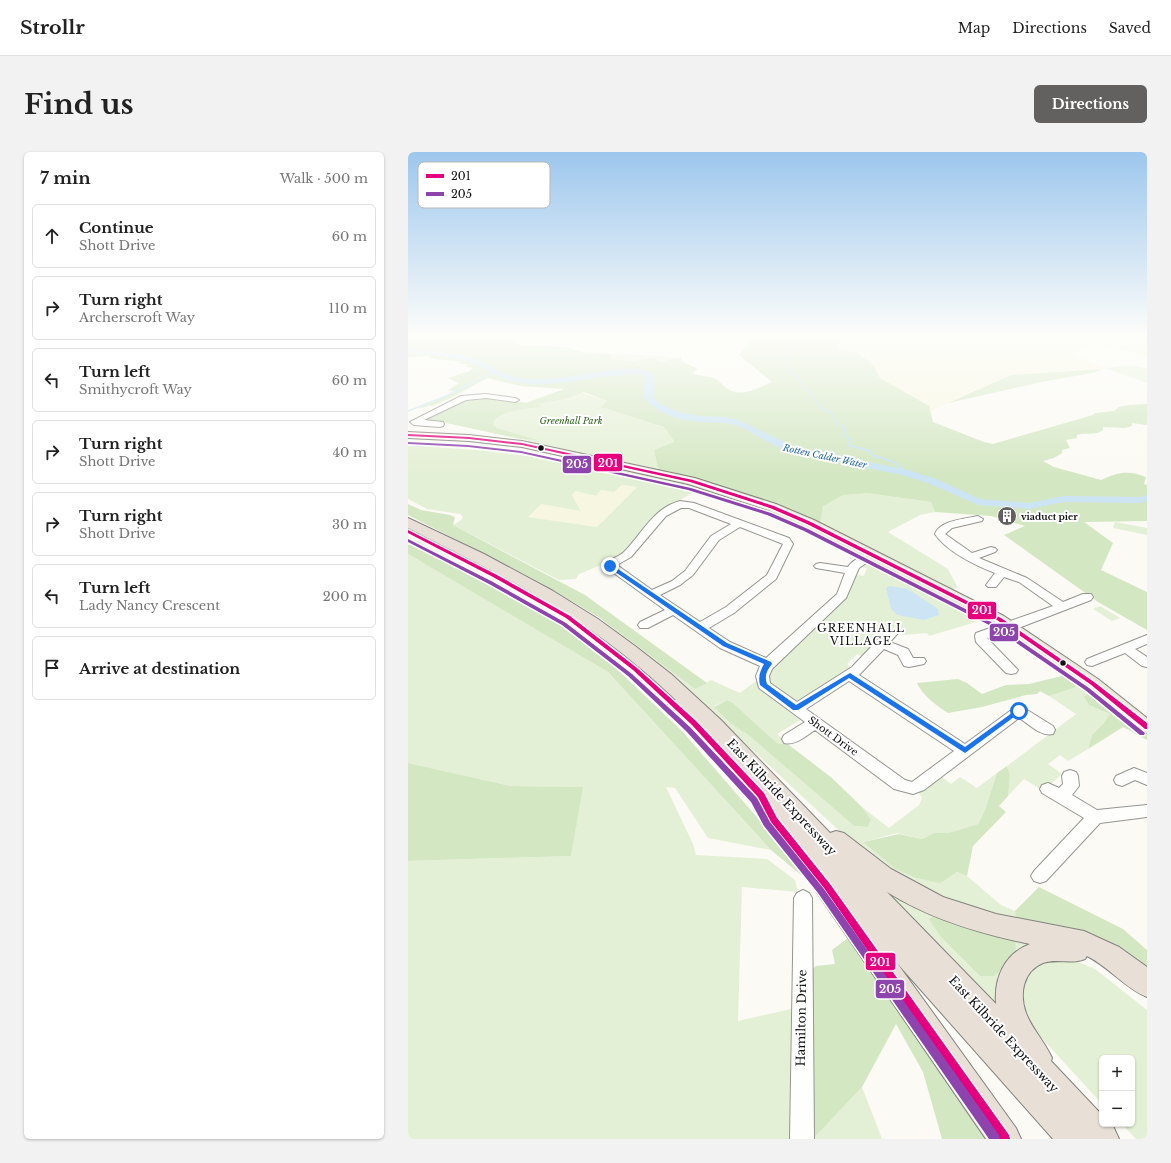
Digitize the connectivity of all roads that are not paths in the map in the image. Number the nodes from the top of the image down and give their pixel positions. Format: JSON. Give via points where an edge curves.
{"nodes":[{"id":1,"x":515,"y":400,"type":"dead end"},
{"id":2,"x":411,"y":422,"type":"edge"},
{"id":3,"x":440,"y":424,"type":"dead end"},
{"id":4,"x":408,"y":435,"type":"edge"},
{"id":5,"x":408,"y":440,"type":"edge"},
{"id":6,"x":569,"y":455,"type":"junction"},
{"id":7,"x":972,"y":519,"type":"dead end"},
{"id":8,"x":408,"y":522,"type":"edge"},
{"id":9,"x":738,"y":524,"type":"junction"},
{"id":10,"x":408,"y":531,"type":"edge"},
{"id":11,"x":988,"y":553,"type":"dead end"},
{"id":12,"x":872,"y":555,"type":"junction"},
{"id":13,"x":970,"y":557,"type":"junction"},
{"id":14,"x":820,"y":566,"type":"dead end"},
{"id":15,"x":852,"y":571,"type":"junction"},
{"id":16,"x":651,"y":595,"type":"junction"},
{"id":17,"x":1085,"y":600,"type":"dead end"},
{"id":18,"x":1062,"y":606,"type":"junction"},
{"id":19,"x":674,"y":610,"type":"junction"},
{"id":20,"x":644,"y":625,"type":"dead end"},
{"id":21,"x":1012,"y":626,"type":"junction"},
{"id":22,"x":700,"y":628,"type":"junction"},
{"id":23,"x":892,"y":633,"type":"dead end"},
{"id":24,"x":1147,"y":639,"type":"edge"},
{"id":25,"x":883,"y":644,"type":"junction"},
{"id":26,"x":1126,"y":648,"type":"junction"},
{"id":27,"x":1102,"y":660,"type":"dead end"},
{"id":28,"x":919,"y":661,"type":"dead end"},
{"id":29,"x":1147,"y":663,"type":"edge"},
{"id":30,"x":768,"y":664,"type":"junction"},
{"id":31,"x":1011,"y":670,"type":"dead end"},
{"id":32,"x":850,"y":675,"type":"junction"},
{"id":33,"x":796,"y":709,"type":"junction"},
{"id":34,"x":815,"y":723,"type":"junction"},
{"id":35,"x":1147,"y":727,"type":"edge"},
{"id":36,"x":1048,"y":730,"type":"dead end"},
{"id":37,"x":789,"y":739,"type":"dead end"},
{"id":38,"x":730,"y":742,"type":"junction"},
{"id":39,"x":965,"y":751,"type":"junction"},
{"id":40,"x":1070,"y":776,"type":"dead end"},
{"id":41,"x":761,"y":795,"type":"junction"},
{"id":42,"x":1147,"y":811,"type":"edge"},
{"id":43,"x":1095,"y":817,"type":"junction"},
{"id":44,"x":1040,"y":876,"type":"dead end"},
{"id":45,"x":803,"y":898,"type":"dead end"},
{"id":46,"x":1147,"y":984,"type":"edge"},
{"id":47,"x":1147,"y":997,"type":"edge"},
{"id":48,"x":1052,"y":1085,"type":"junction"},
{"id":49,"x":802,"y":1139,"type":"edge"},
{"id":50,"x":1005,"y":1139,"type":"edge"},
{"id":51,"x":1074,"y":1139,"type":"edge"},
{"id":52,"x":1103,"y":1139,"type":"edge"}],
"edges":[{"from":1,"to":2,"type":"street","via":[[486,396],[464,398]]},
{"from":2,"to":3,"type":"street"},
{"from":4,"to":6,"type":"main road","via":[[522,444]]},
{"from":5,"to":6,"type":"main road","via":[[464,442]]},
{"from":6,"to":12,"type":"main road","via":[[691,481],[772,507]]},
{"from":7,"to":13,"type":"street","via":[[944,528],[940,534]]},
{"from":8,"to":38,"type":"highway","name":"East Kilbride Expressway","via":[[510,575],[590,621],[666,680]]},
{"from":9,"to":16,"type":"street","via":[[715,538],[689,573],[676,583]]},
{"from":9,"to":16,"type":"street","via":[[686,504],[679,505],[659,517],[626,556],[610,566]]},
{"from":9,"to":22,"type":"street","via":[[785,540],[787,548],[772,577],[730,610]]},
{"from":10,"to":41,"type":"highway","name":"East Kilbride Expressway","via":[[568,617],[645,677],[679,708]]},
{"from":11,"to":13,"type":"street"},
{"from":12,"to":15,"type":"street","via":[[854,566]]},
{"from":12,"to":21,"type":"main road"},
{"from":13,"to":18,"type":"street","via":[[984,566],[993,579],[1023,580]]},
{"from":14,"to":15,"type":"street"},
{"from":15,"to":30,"type":"street","via":[[842,595]]},
{"from":16,"to":19,"type":"street"},
{"from":17,"to":18,"type":"street"},
{"from":18,"to":21,"type":"street"},
{"from":19,"to":20,"type":"street"},
{"from":19,"to":22,"type":"street"},
{"from":21,"to":31,"type":"street","via":[[981,636]]},
{"from":21,"to":35,"type":"main road","via":[[1092,683]]},
{"from":22,"to":30,"type":"street","via":[[731,648]]},
{"from":23,"to":25,"type":"street"},
{"from":24,"to":26,"type":"street"},
{"from":25,"to":28,"type":"street","via":[[904,652],[909,663]]},
{"from":25,"to":32,"type":"street"},
{"from":26,"to":27,"type":"street"},
{"from":26,"to":29,"type":"street"},
{"from":30,"to":33,"type":"street","name":"Shott Drive","via":[[762,679],[764,685]]},
{"from":32,"to":33,"type":"street"},
{"from":32,"to":39,"type":"street"},
{"from":33,"to":34,"type":"street","name":"Shott Drive"},
{"from":34,"to":37,"type":"street"},
{"from":34,"to":39,"type":"street","name":"Shott Drive","via":[[905,787],[918,786]]},
{"from":36,"to":39,"type":"street","name":"Shott Drive","via":[[1019,711]]},
{"from":38,"to":46,"type":"highway","via":[[852,853],[910,893],[972,919],[1084,943],[1104,952]]},
{"from":38,"to":48,"type":"highway","name":"East Kilbride Expressway"},
{"from":40,"to":43,"type":"street","via":[[1071,786],[1055,793]]},
{"from":41,"to":50,"type":"highway","via":[[774,820],[832,892]]},
{"from":41,"to":51,"type":"highway","name":"East Kilbride Expressway"},
{"from":42,"to":43,"type":"street"},
{"from":43,"to":44,"type":"street"},
{"from":45,"to":49,"type":"street","name":"Hamilton Drive"},
{"from":47,"to":48,"type":"highway","via":[[1110,967],[1078,952],[1047,949],[1024,960],[1008,987],[1010,1007]]},
{"from":48,"to":52,"type":"highway","name":"East Kilbride Expressway"}]}
